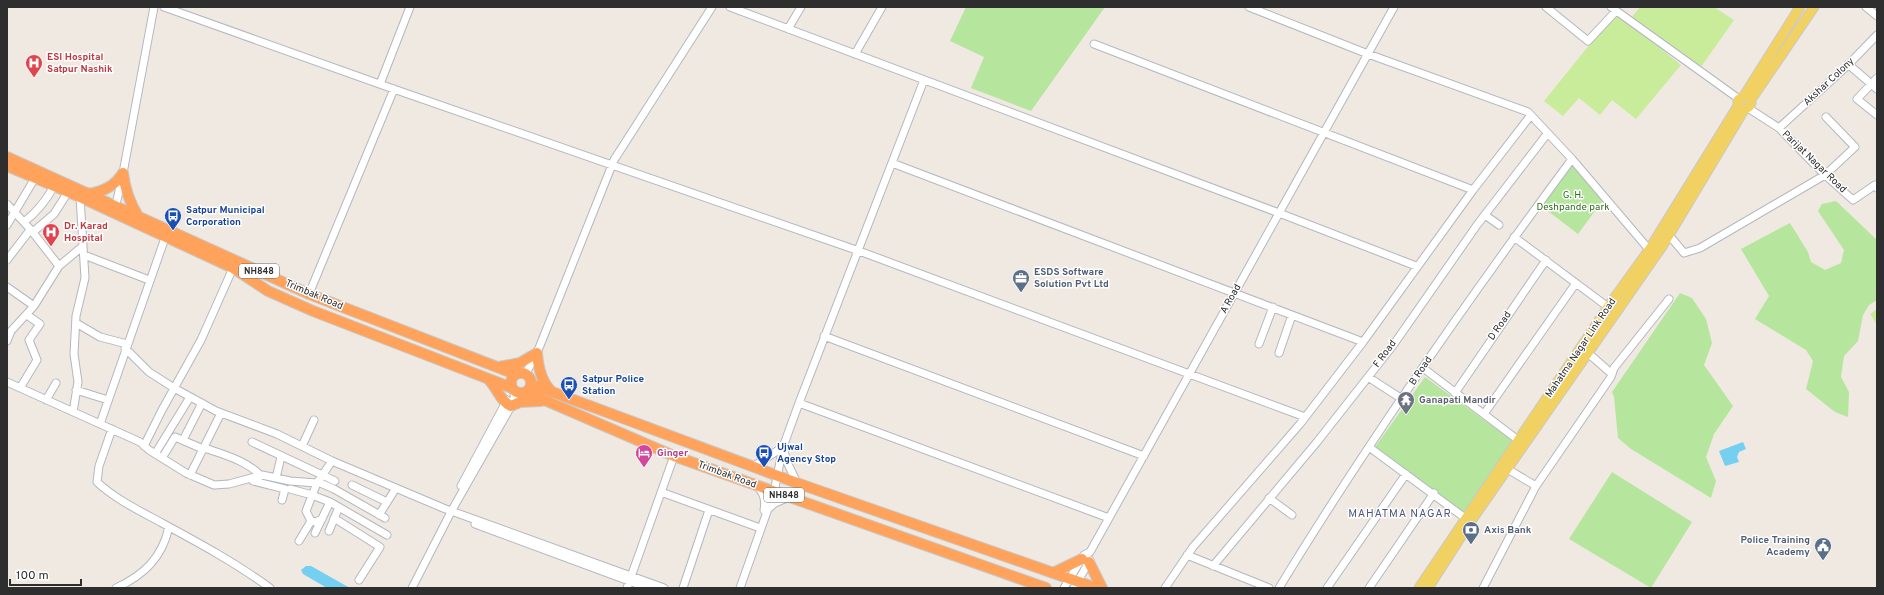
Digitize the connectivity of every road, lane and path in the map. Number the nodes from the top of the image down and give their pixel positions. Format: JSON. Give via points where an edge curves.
{"nodes":[{"id":1,"x":154,"y":7,"type":"edge"},
{"id":2,"x":164,"y":7,"type":"edge"},
{"id":3,"x":410,"y":7,"type":"edge"},
{"id":4,"x":712,"y":7,"type":"edge"},
{"id":5,"x":730,"y":7,"type":"edge"},
{"id":6,"x":801,"y":7,"type":"edge"},
{"id":7,"x":882,"y":7,"type":"edge"},
{"id":8,"x":1248,"y":7,"type":"edge"},
{"id":9,"x":1394,"y":7,"type":"edge"},
{"id":10,"x":1546,"y":7,"type":"edge"},
{"id":11,"x":1800,"y":7,"type":"edge"},
{"id":12,"x":1814,"y":7,"type":"edge"},
{"id":13,"x":1866,"y":7,"type":"edge"},
{"id":14,"x":1614,"y":9,"type":"edge"},
{"id":15,"x":1877,"y":16,"type":"edge"},
{"id":16,"x":788,"y":29,"type":"junction"},
{"id":17,"x":1877,"y":35,"type":"edge"},
{"id":18,"x":1094,"y":44,"type":"dead end"},
{"id":19,"x":855,"y":54,"type":"junction"},
{"id":20,"x":1368,"y":54,"type":"junction"},
{"id":21,"x":1848,"y":64,"type":"junction"},
{"id":22,"x":1877,"y":78,"type":"edge"},
{"id":23,"x":924,"y":80,"type":"junction"},
{"id":24,"x":380,"y":84,"type":"junction"},
{"id":25,"x":1871,"y":84,"type":"junction"},
{"id":26,"x":394,"y":89,"type":"junction"},
{"id":27,"x":1877,"y":89,"type":"edge"},
{"id":28,"x":1744,"y":103,"type":"junction"},
{"id":29,"x":1531,"y":115,"type":"junction"},
{"id":30,"x":1877,"y":115,"type":"edge"},
{"id":31,"x":1826,"y":117,"type":"dead end"},
{"id":32,"x":1779,"y":128,"type":"junction"},
{"id":33,"x":1324,"y":132,"type":"junction"},
{"id":34,"x":1547,"y":134,"type":"junction"},
{"id":35,"x":7,"y":157,"type":"edge"},
{"id":36,"x":1572,"y":159,"type":"junction"},
{"id":37,"x":892,"y":163,"type":"junction"},
{"id":38,"x":612,"y":165,"type":"junction"},
{"id":39,"x":7,"y":166,"type":"edge"},
{"id":40,"x":123,"y":173,"type":"junction"},
{"id":41,"x":1825,"y":175,"type":"junction"},
{"id":42,"x":35,"y":178,"type":"junction"},
{"id":43,"x":1876,"y":185,"type":"edge"},
{"id":44,"x":54,"y":186,"type":"junction"},
{"id":45,"x":1473,"y":190,"type":"junction"},
{"id":46,"x":68,"y":192,"type":"junction"},
{"id":47,"x":85,"y":196,"type":"junction"},
{"id":48,"x":7,"y":204,"type":"edge"},
{"id":49,"x":114,"y":210,"type":"junction"},
{"id":50,"x":15,"y":212,"type":"junction"},
{"id":51,"x":1279,"y":213,"type":"junction"},
{"id":52,"x":1485,"y":215,"type":"junction"},
{"id":53,"x":138,"y":216,"type":"junction"},
{"id":54,"x":24,"y":222,"type":"junction"},
{"id":55,"x":7,"y":225,"type":"edge"},
{"id":56,"x":1499,"y":225,"type":"dead end"},
{"id":57,"x":32,"y":231,"type":"junction"},
{"id":58,"x":1669,"y":235,"type":"junction"},
{"id":59,"x":1514,"y":237,"type":"junction"},
{"id":60,"x":165,"y":238,"type":"junction"},
{"id":61,"x":83,"y":246,"type":"junction"},
{"id":62,"x":859,"y":251,"type":"junction"},
{"id":63,"x":1652,"y":253,"type":"junction"},
{"id":64,"x":84,"y":255,"type":"junction"},
{"id":65,"x":7,"y":260,"type":"edge"},
{"id":66,"x":1546,"y":260,"type":"junction"},
{"id":67,"x":58,"y":266,"type":"junction"},
{"id":68,"x":1416,"y":266,"type":"junction"},
{"id":69,"x":233,"y":268,"type":"junction"},
{"id":70,"x":149,"y":280,"type":"junction"},
{"id":71,"x":1576,"y":283,"type":"junction"},
{"id":72,"x":7,"y":286,"type":"edge"},
{"id":73,"x":1234,"y":292,"type":"junction"},
{"id":74,"x":309,"y":294,"type":"junction"},
{"id":75,"x":1669,"y":299,"type":"dead end"},
{"id":76,"x":34,"y":306,"type":"junction"},
{"id":77,"x":1273,"y":307,"type":"junction"},
{"id":78,"x":1608,"y":307,"type":"junction"},
{"id":79,"x":27,"y":315,"type":"junction"},
{"id":80,"x":1292,"y":315,"type":"junction"},
{"id":81,"x":76,"y":323,"type":"junction"},
{"id":82,"x":9,"y":331,"type":"edge"},
{"id":83,"x":824,"y":336,"type":"junction"},
{"id":84,"x":7,"y":341,"type":"edge"},
{"id":85,"x":1363,"y":342,"type":"junction"},
{"id":86,"x":1259,"y":344,"type":"dead end"},
{"id":87,"x":126,"y":346,"type":"junction"},
{"id":88,"x":537,"y":353,"type":"junction"},
{"id":89,"x":1279,"y":353,"type":"dead end"},
{"id":90,"x":1588,"y":353,"type":"junction"},
{"id":91,"x":498,"y":367,"type":"junction"},
{"id":92,"x":1423,"y":368,"type":"junction"},
{"id":93,"x":526,"y":373,"type":"junction"},
{"id":94,"x":515,"y":374,"type":"junction"},
{"id":95,"x":1612,"y":374,"type":"junction"},
{"id":96,"x":1188,"y":375,"type":"junction"},
{"id":97,"x":486,"y":377,"type":"junction"},
{"id":98,"x":1368,"y":377,"type":"junction"},
{"id":99,"x":7,"y":381,"type":"edge"},
{"id":100,"x":56,"y":383,"type":"dead end"},
{"id":101,"x":20,"y":388,"type":"junction"},
{"id":102,"x":174,"y":388,"type":"junction"},
{"id":103,"x":521,"y":389,"type":"junction"},
{"id":104,"x":76,"y":390,"type":"junction"},
{"id":105,"x":552,"y":392,"type":"junction"},
{"id":106,"x":1455,"y":392,"type":"junction"},
{"id":107,"x":190,"y":397,"type":"junction"},
{"id":108,"x":1402,"y":399,"type":"junction"},
{"id":109,"x":46,"y":400,"type":"junction"},
{"id":110,"x":108,"y":400,"type":"junction"},
{"id":111,"x":545,"y":400,"type":"junction"},
{"id":112,"x":202,"y":403,"type":"junction"},
{"id":113,"x":799,"y":403,"type":"junction"},
{"id":114,"x":508,"y":405,"type":"junction"},
{"id":115,"x":73,"y":412,"type":"junction"},
{"id":116,"x":221,"y":413,"type":"junction"},
{"id":117,"x":1484,"y":414,"type":"junction"},
{"id":118,"x":1305,"y":417,"type":"junction"},
{"id":119,"x":314,"y":420,"type":"dead end"},
{"id":120,"x":100,"y":424,"type":"junction"},
{"id":121,"x":112,"y":429,"type":"junction"},
{"id":122,"x":183,"y":440,"type":"junction"},
{"id":123,"x":252,"y":442,"type":"dead end"},
{"id":124,"x":1522,"y":442,"type":"junction"},
{"id":125,"x":144,"y":446,"type":"junction"},
{"id":126,"x":302,"y":446,"type":"junction"},
{"id":127,"x":784,"y":447,"type":"junction"},
{"id":128,"x":1370,"y":447,"type":"junction"},
{"id":129,"x":203,"y":449,"type":"junction"},
{"id":130,"x":155,"y":454,"type":"junction"},
{"id":131,"x":674,"y":456,"type":"junction"},
{"id":132,"x":1144,"y":456,"type":"junction"},
{"id":133,"x":281,"y":457,"type":"junction"},
{"id":134,"x":162,"y":458,"type":"junction"},
{"id":135,"x":332,"y":461,"type":"junction"},
{"id":136,"x":754,"y":466,"type":"junction"},
{"id":137,"x":1505,"y":467,"type":"junction"},
{"id":138,"x":777,"y":474,"type":"junction"},
{"id":139,"x":1406,"y":474,"type":"junction"},
{"id":140,"x":190,"y":475,"type":"junction"},
{"id":141,"x":322,"y":475,"type":"junction"},
{"id":142,"x":261,"y":476,"type":"junction"},
{"id":143,"x":252,"y":478,"type":"junction"},
{"id":144,"x":276,"y":478,"type":"junction"},
{"id":145,"x":335,"y":481,"type":"dead end"},
{"id":146,"x":317,"y":483,"type":"junction"},
{"id":147,"x":797,"y":483,"type":"junction"},
{"id":148,"x":352,"y":485,"type":"dead end"},
{"id":149,"x":755,"y":485,"type":"junction"},
{"id":150,"x":1536,"y":486,"type":"junction"},
{"id":151,"x":396,"y":488,"type":"junction"},
{"id":152,"x":290,"y":490,"type":"dead end"},
{"id":153,"x":661,"y":492,"type":"junction"},
{"id":154,"x":774,"y":492,"type":"junction"},
{"id":155,"x":1434,"y":493,"type":"junction"},
{"id":156,"x":312,"y":495,"type":"junction"},
{"id":157,"x":789,"y":497,"type":"junction"},
{"id":158,"x":1269,"y":498,"type":"junction"},
{"id":159,"x":282,"y":500,"type":"dead end"},
{"id":160,"x":330,"y":502,"type":"junction"},
{"id":161,"x":387,"y":502,"type":"junction"},
{"id":162,"x":339,"y":507,"type":"junction"},
{"id":163,"x":709,"y":510,"type":"junction"},
{"id":164,"x":448,"y":511,"type":"junction"},
{"id":165,"x":1292,"y":515,"type":"dead end"},
{"id":166,"x":322,"y":518,"type":"junction"},
{"id":167,"x":334,"y":518,"type":"junction"},
{"id":168,"x":763,"y":518,"type":"junction"},
{"id":169,"x":1109,"y":518,"type":"junction"},
{"id":170,"x":1465,"y":518,"type":"junction"},
{"id":171,"x":312,"y":521,"type":"junction"},
{"id":172,"x":170,"y":527,"type":"junction"},
{"id":173,"x":760,"y":528,"type":"junction"},
{"id":174,"x":329,"y":531,"type":"dead end"},
{"id":175,"x":314,"y":533,"type":"dead end"},
{"id":176,"x":387,"y":534,"type":"dead end"},
{"id":177,"x":299,"y":541,"type":"dead end"},
{"id":178,"x":1187,"y":555,"type":"junction"},
{"id":179,"x":1087,"y":558,"type":"junction"},
{"id":180,"x":1212,"y":566,"type":"junction"},
{"id":181,"x":1053,"y":573,"type":"junction"},
{"id":182,"x":359,"y":580,"type":"dead end"},
{"id":183,"x":630,"y":582,"type":"edge"},
{"id":184,"x":1074,"y":583,"type":"edge"},
{"id":185,"x":1042,"y":587,"type":"edge"},
{"id":186,"x":116,"y":588,"type":"edge"},
{"id":187,"x":270,"y":588,"type":"edge"},
{"id":188,"x":412,"y":588,"type":"edge"},
{"id":189,"x":648,"y":588,"type":"edge"},
{"id":190,"x":664,"y":588,"type":"edge"},
{"id":191,"x":683,"y":588,"type":"edge"},
{"id":192,"x":740,"y":588,"type":"edge"},
{"id":193,"x":1064,"y":588,"type":"edge"},
{"id":194,"x":1096,"y":588,"type":"edge"},
{"id":195,"x":1102,"y":588,"type":"edge"},
{"id":196,"x":1165,"y":588,"type":"edge"},
{"id":197,"x":1270,"y":588,"type":"edge"},
{"id":198,"x":1279,"y":588,"type":"edge"},
{"id":199,"x":1326,"y":588,"type":"edge"},
{"id":200,"x":1369,"y":588,"type":"edge"},
{"id":201,"x":1419,"y":588,"type":"edge"},
{"id":202,"x":1428,"y":588,"type":"edge"},
{"id":203,"x":1483,"y":588,"type":"edge"}],
"edges":[{"from":1,"to":40,"type":"street"},
{"from":2,"to":24,"type":"street"},
{"from":3,"to":24,"type":"street"},
{"from":4,"to":38,"type":"street"},
{"from":5,"to":16,"type":"street"},
{"from":6,"to":16,"type":"street"},
{"from":7,"to":19,"type":"street"},
{"from":8,"to":20,"type":"street"},
{"from":9,"to":20,"type":"street","name":"A Road"},
{"from":10,"to":14,"type":"street","via":[[1588,41]]},
{"from":11,"to":28,"type":"main road","name":"Mahatma Nagar Link Road"},
{"from":12,"to":28,"type":"main road","name":"Mahatma Nagar Link Road"},
{"from":13,"to":15,"type":"street"},
{"from":14,"to":28,"type":"street","name":"Parijat Nagar Road"},
{"from":16,"to":19,"type":"street"},
{"from":17,"to":21,"type":"street","name":"Akshar Colony"},
{"from":18,"to":33,"type":"street"},
{"from":19,"to":23,"type":"street"},
{"from":20,"to":29,"type":"street"},
{"from":20,"to":33,"type":"street","name":"A Road"},
{"from":21,"to":25,"type":"street"},
{"from":21,"to":32,"type":"street","name":"Akshar Colony"},
{"from":22,"to":25,"type":"street"},
{"from":23,"to":37,"type":"street"},
{"from":23,"to":51,"type":"street"},
{"from":24,"to":26,"type":"street"},
{"from":25,"to":27,"type":"street"},
{"from":25,"to":30,"type":"street","via":[[1857,99]]},
{"from":26,"to":38,"type":"street"},
{"from":26,"to":74,"type":"street"},
{"from":28,"to":32,"type":"street","name":"Parijat Nagar Road"},
{"from":28,"to":58,"type":"main road","name":"Mahatma Nagar Link Road"},
{"from":28,"to":63,"type":"main road","name":"Mahatma Nagar Link Road"},
{"from":29,"to":34,"type":"street"},
{"from":29,"to":45,"type":"street"},
{"from":31,"to":41,"type":"street","via":[[1856,146]]},
{"from":32,"to":41,"type":"street","name":"Parijat Nagar Road"},
{"from":33,"to":45,"type":"street"},
{"from":33,"to":51,"type":"street","name":"A Road"},
{"from":34,"to":36,"type":"street"},
{"from":34,"to":52,"type":"street","name":"F Road"},
{"from":35,"to":47,"type":"highway","name":"Trimbak Road","number":"NH848"},
{"from":36,"to":59,"type":"street","name":"B Road"},
{"from":36,"to":63,"type":"street"},
{"from":37,"to":62,"type":"street"},
{"from":37,"to":73,"type":"street"},
{"from":38,"to":62,"type":"street"},
{"from":38,"to":88,"type":"street"},
{"from":39,"to":42,"type":"highway","name":"Trimbak Road","number":"NH848"},
{"from":40,"to":47,"type":"highway","via":[[113,186]]},
{"from":40,"to":49,"type":"street"},
{"from":40,"to":53,"type":"highway","via":[[128,198]]},
{"from":41,"to":43,"type":"street","name":"Parijat Nagar Road","via":[[1854,200]]},
{"from":41,"to":58,"type":"street","via":[[1700,248],[1684,253]]},
{"from":42,"to":44,"type":"highway","name":"Trimbak Road","number":"NH848"},
{"from":42,"to":50,"type":"street"},
{"from":44,"to":46,"type":"highway","name":"Trimbak Road","number":"NH848"},
{"from":44,"to":54,"type":"street","via":[[45,203]]},
{"from":45,"to":68,"type":"street"},
{"from":46,"to":47,"type":"highway","name":"Trimbak Road","number":"NH848"},
{"from":46,"to":57,"type":"street","via":[[54,214]]},
{"from":47,"to":49,"type":"highway","name":"Trimbak Road","number":"NH848"},
{"from":47,"to":61,"type":"street"},
{"from":48,"to":50,"type":"street"},
{"from":49,"to":53,"type":"highway","name":"Trimbak Road","number":"NH848"},
{"from":49,"to":60,"type":"highway","name":"Trimbak Road","number":"NH848"},
{"from":50,"to":54,"type":"street"},
{"from":50,"to":55,"type":"street"},
{"from":51,"to":68,"type":"street"},
{"from":51,"to":73,"type":"street","name":"A Road"},
{"from":52,"to":56,"type":"street"},
{"from":52,"to":98,"type":"street","name":"F Road"},
{"from":53,"to":74,"type":"highway","name":"Trimbak Road","number":"NH848"},
{"from":54,"to":57,"type":"street"},
{"from":57,"to":65,"type":"street"},
{"from":57,"to":67,"type":"street"},
{"from":58,"to":63,"type":"main road","name":"Mahatma Nagar Link Road"},
{"from":59,"to":66,"type":"street"},
{"from":59,"to":92,"type":"street","name":"B Road"},
{"from":60,"to":69,"type":"highway","name":"Trimbak Road","number":"NH848"},
{"from":60,"to":70,"type":"street"},
{"from":61,"to":64,"type":"street"},
{"from":61,"to":67,"type":"street"},
{"from":62,"to":83,"type":"street"},
{"from":62,"to":96,"type":"street"},
{"from":63,"to":78,"type":"main road","name":"Mahatma Nagar Link Road"},
{"from":63,"to":90,"type":"main road","name":"Mahatma Nagar Link Road"},
{"from":64,"to":70,"type":"street"},
{"from":64,"to":81,"type":"street","via":[[85,278]]},
{"from":66,"to":71,"type":"street"},
{"from":66,"to":106,"type":"street","name":"D Road"},
{"from":67,"to":76,"type":"street"},
{"from":68,"to":85,"type":"street"},
{"from":69,"to":97,"type":"highway","name":"Trimbak Road","number":"NH848","via":[[268,291],[292,302]]},
{"from":69,"to":102,"type":"street","via":[[201,340]]},
{"from":70,"to":87,"type":"street"},
{"from":71,"to":78,"type":"street"},
{"from":71,"to":117,"type":"street"},
{"from":72,"to":76,"type":"street"},
{"from":73,"to":77,"type":"street"},
{"from":73,"to":96,"type":"street","name":"A Road"},
{"from":74,"to":91,"type":"highway","name":"Trimbak Road","number":"NH848"},
{"from":75,"to":95,"type":"street","via":[[1614,368]]},
{"from":76,"to":79,"type":"street"},
{"from":77,"to":80,"type":"street"},
{"from":77,"to":86,"type":"street"},
{"from":78,"to":124,"type":"main road","name":"Mahatma Nagar Link Road"},
{"from":79,"to":82,"type":"street"},
{"from":79,"to":101,"type":"street","via":[[40,324],[29,340],[37,360]]},
{"from":80,"to":85,"type":"street"},
{"from":80,"to":89,"type":"street"},
{"from":81,"to":87,"type":"street","via":[[100,337]]},
{"from":81,"to":104,"type":"street"},
{"from":82,"to":84,"type":"street"},
{"from":83,"to":113,"type":"street"},
{"from":83,"to":132,"type":"street"},
{"from":85,"to":118,"type":"street"},
{"from":87,"to":102,"type":"street","via":[[149,372]]},
{"from":87,"to":110,"type":"street"},
{"from":88,"to":91,"type":"highway","via":[[520,363]]},
{"from":88,"to":93,"type":"street"},
{"from":88,"to":105,"type":"highway","via":[[544,382]]},
{"from":90,"to":95,"type":"street"},
{"from":90,"to":124,"type":"main road","name":"Mahatma Nagar Link Road"},
{"from":91,"to":94,"type":"highway","name":"Trimbak Road","number":"NH848"},
{"from":92,"to":106,"type":"street"},
{"from":92,"to":108,"type":"street","name":"B Road"},
{"from":93,"to":94,"type":"highway"},
{"from":93,"to":103,"type":"highway","via":[[530,378]]},
{"from":94,"to":103,"type":"highway","via":[[511,379]]},
{"from":95,"to":150,"type":"street"},
{"from":96,"to":118,"type":"street"},
{"from":96,"to":132,"type":"street","name":"A Road"},
{"from":97,"to":103,"type":"highway","name":"Trimbak Road","number":"NH848"},
{"from":97,"to":114,"type":"highway"},
{"from":98,"to":108,"type":"street"},
{"from":98,"to":158,"type":"street","name":"F Road"},
{"from":99,"to":101,"type":"street"},
{"from":100,"to":109,"type":"street"},
{"from":101,"to":109,"type":"street"},
{"from":102,"to":107,"type":"street"},
{"from":102,"to":125,"type":"street"},
{"from":103,"to":105,"type":"highway","name":"Trimbak Road"},
{"from":103,"to":111,"type":"highway","name":"Trimbak Road","number":"NH848"},
{"from":103,"to":114,"type":"street"},
{"from":104,"to":110,"type":"street"},
{"from":104,"to":115,"type":"street"},
{"from":105,"to":136,"type":"highway","name":"Trimbak Road"},
{"from":106,"to":117,"type":"street"},
{"from":107,"to":112,"type":"street"},
{"from":107,"to":130,"type":"street"},
{"from":108,"to":128,"type":"street","name":"B Road"},
{"from":109,"to":115,"type":"street"},
{"from":110,"to":120,"type":"street"},
{"from":111,"to":114,"type":"highway"},
{"from":111,"to":131,"type":"highway","name":"Trimbak Road","number":"NH848"},
{"from":112,"to":116,"type":"street"},
{"from":112,"to":122,"type":"street"},
{"from":113,"to":127,"type":"street"},
{"from":113,"to":169,"type":"street"},
{"from":114,"to":164,"type":"street"},
{"from":115,"to":120,"type":"street"},
{"from":116,"to":126,"type":"street"},
{"from":116,"to":129,"type":"street"},
{"from":117,"to":124,"type":"street"},
{"from":118,"to":178,"type":"street"},
{"from":119,"to":126,"type":"street"},
{"from":120,"to":121,"type":"street"},
{"from":121,"to":125,"type":"street"},
{"from":121,"to":172,"type":"street","via":[[99,466],[97,482],[104,489]]},
{"from":122,"to":129,"type":"street"},
{"from":122,"to":134,"type":"street","via":[[175,437]]},
{"from":123,"to":133,"type":"street"},
{"from":124,"to":137,"type":"main road","name":"Mahatma Nagar Link Road"},
{"from":125,"to":130,"type":"street"},
{"from":126,"to":135,"type":"street"},
{"from":127,"to":136,"type":"street"},
{"from":127,"to":138,"type":"street"},
{"from":127,"to":147,"type":"street","via":[[787,462]]},
{"from":128,"to":139,"type":"street"},
{"from":128,"to":198,"type":"street","name":"B Road"},
{"from":129,"to":140,"type":"street"},
{"from":129,"to":142,"type":"street","via":[[246,464]]},
{"from":130,"to":134,"type":"street"},
{"from":131,"to":149,"type":"highway","name":"Trimbak Road","number":"NH848"},
{"from":131,"to":153,"type":"street"},
{"from":132,"to":169,"type":"street","name":"A Road"},
{"from":133,"to":141,"type":"street"},
{"from":133,"to":144,"type":"street"},
{"from":134,"to":140,"type":"street"},
{"from":135,"to":141,"type":"street"},
{"from":135,"to":151,"type":"street"},
{"from":136,"to":138,"type":"highway","name":"Trimbak Road"},
{"from":137,"to":150,"type":"street"},
{"from":137,"to":170,"type":"main road","name":"Mahatma Nagar Link Road"},
{"from":137,"to":202,"type":"main road","name":"Mahatma Nagar Link Road"},
{"from":138,"to":147,"type":"highway","name":"Trimbak Road"},
{"from":138,"to":154,"type":"street"},
{"from":139,"to":155,"type":"street"},
{"from":139,"to":199,"type":"street"},
{"from":140,"to":143,"type":"street","via":[[214,485]]},
{"from":141,"to":145,"type":"street"},
{"from":141,"to":146,"type":"street"},
{"from":142,"to":143,"type":"street"},
{"from":142,"to":144,"type":"street"},
{"from":143,"to":159,"type":"street","via":[[253,481],[285,489]]},
{"from":144,"to":146,"type":"street"},
{"from":146,"to":156,"type":"street"},
{"from":146,"to":161,"type":"street","via":[[334,489],[382,517]]},
{"from":147,"to":181,"type":"highway","number":"NH848"},
{"from":148,"to":161,"type":"street"},
{"from":149,"to":154,"type":"highway","name":"Trimbak Road","number":"NH848"},
{"from":149,"to":168,"type":"street","via":[[761,489],[764,497]]},
{"from":150,"to":203,"type":"street"},
{"from":151,"to":161,"type":"street"},
{"from":151,"to":164,"type":"street"},
{"from":152,"to":156,"type":"street"},
{"from":153,"to":163,"type":"street"},
{"from":153,"to":183,"type":"street"},
{"from":154,"to":157,"type":"highway","name":"Trimbak Road","number":"NH848"},
{"from":154,"to":168,"type":"street"},
{"from":155,"to":170,"type":"street"},
{"from":155,"to":200,"type":"street"},
{"from":156,"to":160,"type":"street"},
{"from":156,"to":171,"type":"street","via":[[306,511]]},
{"from":157,"to":168,"type":"street","via":[[775,503]]},
{"from":157,"to":185,"type":"highway","name":"Trimbak Road","number":"NH848"},
{"from":158,"to":165,"type":"street"},
{"from":158,"to":180,"type":"street","name":"F Road"},
{"from":160,"to":162,"type":"street"},
{"from":160,"to":166,"type":"street"},
{"from":162,"to":167,"type":"street"},
{"from":162,"to":176,"type":"street"},
{"from":163,"to":173,"type":"street"},
{"from":163,"to":191,"type":"street"},
{"from":164,"to":183,"type":"street"},
{"from":164,"to":188,"type":"street"},
{"from":166,"to":171,"type":"street","via":[[316,522]]},
{"from":166,"to":175,"type":"street"},
{"from":167,"to":174,"type":"street"},
{"from":167,"to":182,"type":"street","via":[[380,547]]},
{"from":168,"to":173,"type":"street"},
{"from":169,"to":179,"type":"street","name":"A Road"},
{"from":170,"to":201,"type":"main road","name":"Mahatma Nagar Link Road"},
{"from":171,"to":177,"type":"street"},
{"from":172,"to":186,"type":"street","via":[[165,544],[152,564]]},
{"from":172,"to":187,"type":"street","via":[[224,557]]},
{"from":173,"to":192,"type":"street"},
{"from":178,"to":180,"type":"street"},
{"from":178,"to":196,"type":"street"},
{"from":179,"to":181,"type":"highway"},
{"from":179,"to":184,"type":"street","name":"A Road"},
{"from":179,"to":195,"type":"highway"},
{"from":180,"to":197,"type":"street"},
{"from":181,"to":184,"type":"highway","number":"NH848"},
{"from":183,"to":189,"type":"street"},
{"from":183,"to":190,"type":"street"},
{"from":184,"to":193,"type":"street"},
{"from":184,"to":194,"type":"highway","number":"NH848"}]}
